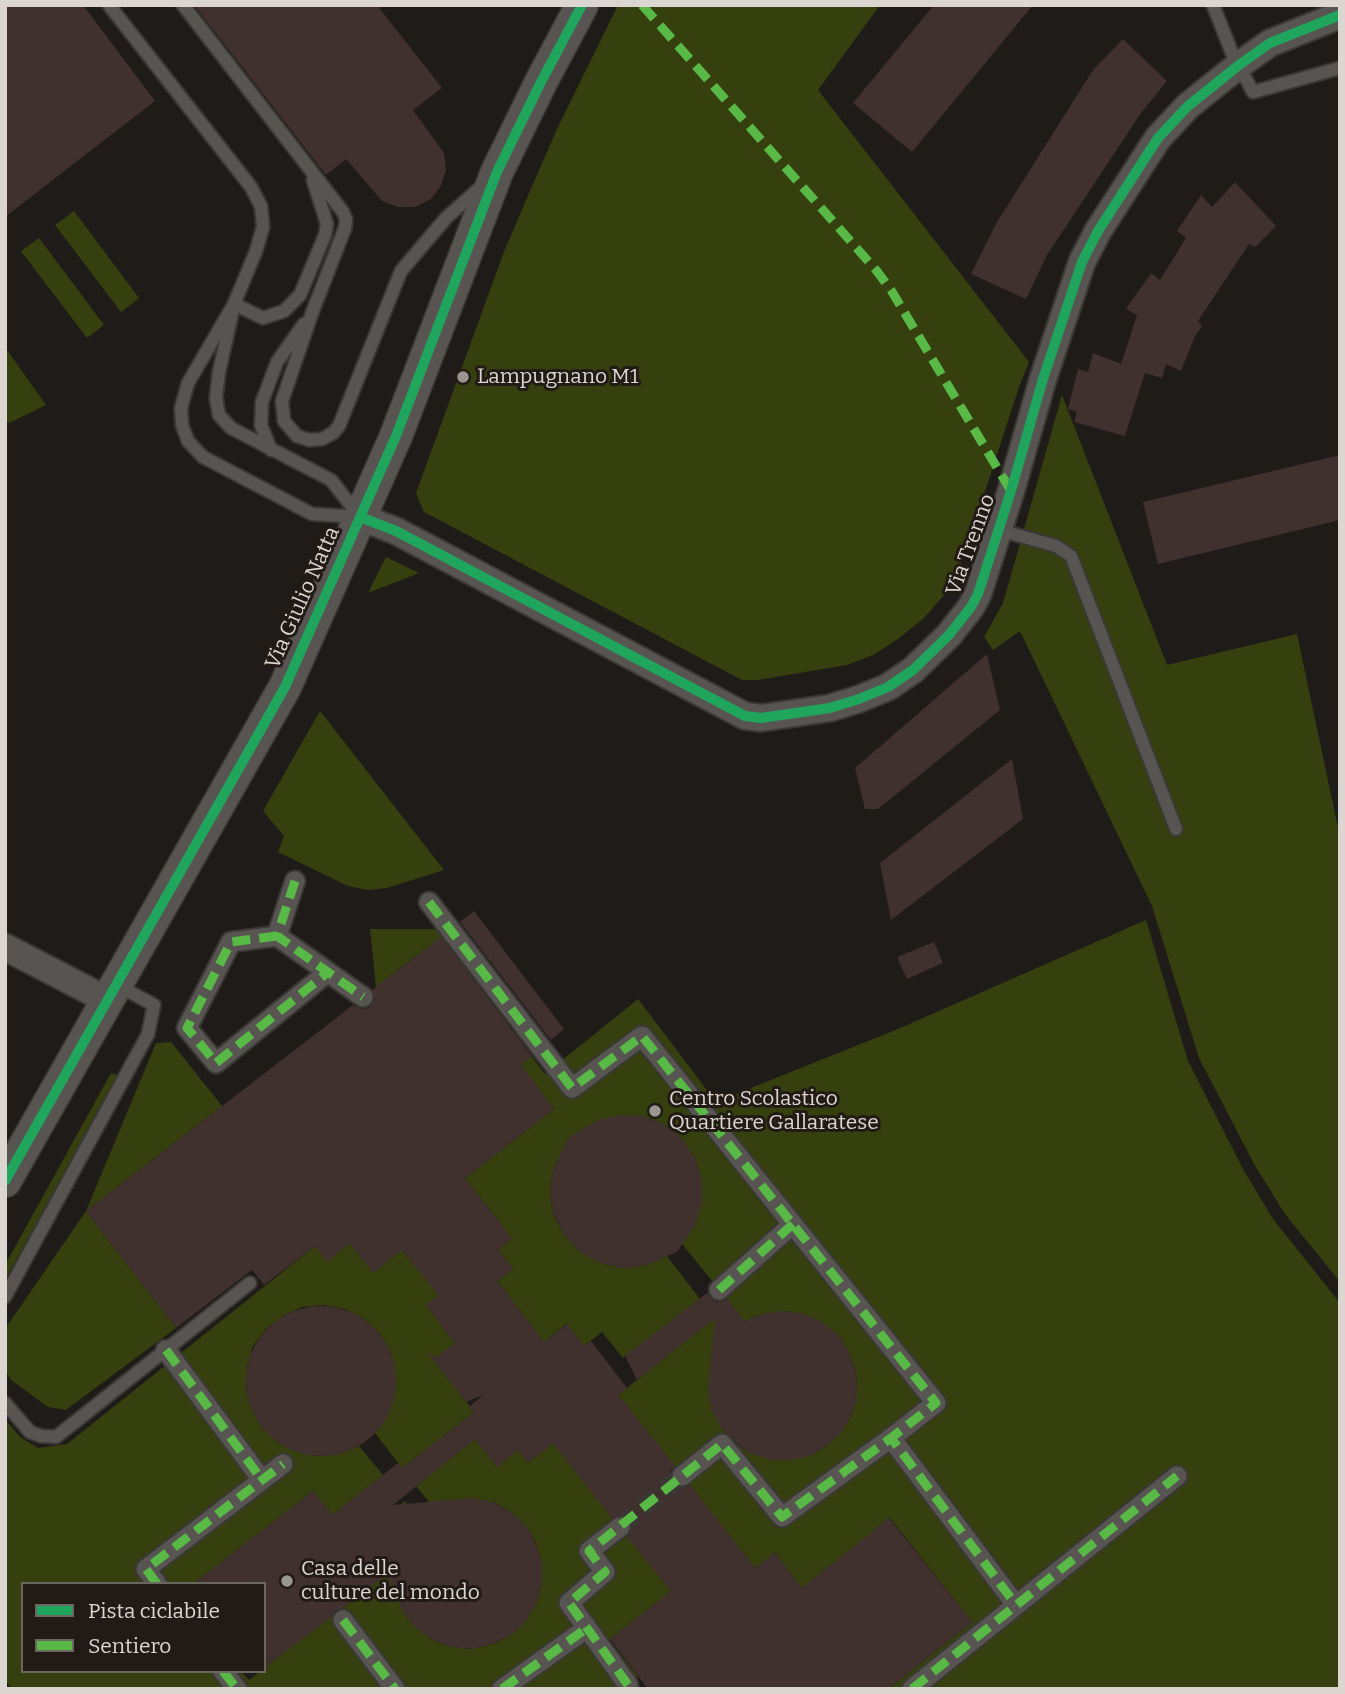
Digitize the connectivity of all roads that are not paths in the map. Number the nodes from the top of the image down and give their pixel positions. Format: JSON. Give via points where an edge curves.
{"nodes":[{"id":1,"x":109,"y":5,"type":"edge"},
{"id":2,"x":183,"y":5,"type":"edge"},
{"id":3,"x":582,"y":5,"type":"edge"},
{"id":4,"x":1213,"y":5,"type":"edge"},
{"id":5,"x":1340,"y":15,"type":"edge"},
{"id":6,"x":1239,"y":65,"type":"junction"},
{"id":7,"x":1340,"y":68,"type":"edge"},
{"id":8,"x":311,"y":172,"type":"junction"},
{"id":9,"x":497,"y":172,"type":"junction"},
{"id":10,"x":234,"y":304,"type":"junction"},
{"id":11,"x":312,"y":313,"type":"junction"},
{"id":12,"x":272,"y":450,"type":"junction"},
{"id":13,"x":360,"y":517,"type":"junction"},
{"id":14,"x":999,"y":530,"type":"junction"},
{"id":15,"x":1176,"y":829,"type":"dead end"},
{"id":16,"x":296,"y":881,"type":"dead end"},
{"id":17,"x":429,"y":902,"type":"dead end"},
{"id":18,"x":277,"y":936,"type":"junction"},
{"id":19,"x":5,"y":947,"type":"edge"},
{"id":20,"x":328,"y":972,"type":"junction"},
{"id":21,"x":112,"y":992,"type":"junction"},
{"id":22,"x":363,"y":997,"type":"dead end"},
{"id":23,"x":5,"y":1181,"type":"edge"},
{"id":24,"x":793,"y":1224,"type":"junction"},
{"id":25,"x":250,"y":1283,"type":"dead end"},
{"id":26,"x":719,"y":1290,"type":"dead end"},
{"id":27,"x":5,"y":1297,"type":"edge"},
{"id":28,"x":166,"y":1350,"type":"junction"},
{"id":29,"x":5,"y":1403,"type":"edge"},
{"id":30,"x":891,"y":1438,"type":"junction"},
{"id":31,"x":283,"y":1465,"type":"dead end"},
{"id":32,"x":682,"y":1476,"type":"tunnel mouth"},
{"id":33,"x":1177,"y":1476,"type":"dead end"},
{"id":34,"x":262,"y":1480,"type":"junction"},
{"id":35,"x":620,"y":1527,"type":"tunnel mouth"},
{"id":36,"x":156,"y":1582,"type":"edge"},
{"id":37,"x":1016,"y":1605,"type":"junction"},
{"id":38,"x":344,"y":1620,"type":"dead end"},
{"id":39,"x":587,"y":1628,"type":"junction"},
{"id":40,"x":225,"y":1673,"type":"edge"},
{"id":41,"x":628,"y":1685,"type":"dead end"},
{"id":42,"x":237,"y":1689,"type":"edge"},
{"id":43,"x":396,"y":1689,"type":"edge"},
{"id":44,"x":502,"y":1689,"type":"edge"},
{"id":45,"x":912,"y":1689,"type":"edge"}],
"edges":[{"from":1,"to":10,"type":"lane","via":[[261,206],[260,239]]},
{"from":2,"to":8,"type":"lane"},
{"from":3,"to":9,"type":"street","name":"Via Giulio Natta"},
{"from":4,"to":6,"type":"lane"},
{"from":5,"to":6,"type":"street","name":"Via Trenno","via":[[1270,43]]},
{"from":6,"to":7,"type":"lane","via":[[1253,92]]},
{"from":6,"to":14,"type":"street","name":"Via Trenno","via":[[1188,106],[1158,138],[1090,245],[1043,379]]},
{"from":8,"to":10,"type":"lane","via":[[327,224],[300,295],[284,311],[263,318]]},
{"from":8,"to":11,"type":"lane","via":[[346,219]]},
{"from":9,"to":11,"type":"lane","via":[[446,218],[401,271],[341,423],[330,435],[314,440],[290,430],[281,411]]},
{"from":9,"to":13,"type":"street","name":"Via Giulio Natta","via":[[396,436]]},
{"from":10,"to":12,"type":"lane","via":[[219,372],[219,415],[231,428]]},
{"from":10,"to":13,"type":"lane","via":[[188,383],[181,408],[188,441],[203,457],[312,514]]},
{"from":11,"to":12,"type":"lane","via":[[277,362],[262,402],[261,425]]},
{"from":12,"to":13,"type":"lane","via":[[331,480]]},
{"from":13,"to":14,"type":"street","name":"Via Trenno","via":[[396,531],[733,712],[761,718],[859,699],[913,670],[971,607]]},
{"from":13,"to":21,"type":"street","name":"Via Giulio Natta","via":[[285,687]]},
{"from":14,"to":15,"type":"lane","via":[[1056,546],[1072,556]]},
{"from":16,"to":18,"type":"street"},
{"from":17,"to":24,"type":"street","via":[[572,1087],[642,1036]]},
{"from":18,"to":20,"type":"street"},
{"from":18,"to":20,"type":"street","via":[[231,942],[187,1028],[216,1063]]},
{"from":19,"to":21,"type":"street"},
{"from":20,"to":22,"type":"street"},
{"from":21,"to":23,"type":"street","name":"Via Giulio Natta"},
{"from":21,"to":27,"type":"lane","via":[[155,1005],[148,1034]]},
{"from":24,"to":26,"type":"street"},
{"from":24,"to":30,"type":"street","via":[[936,1403]]},
{"from":25,"to":28,"type":"lane"},
{"from":28,"to":29,"type":"lane","via":[[57,1437],[30,1432]]},
{"from":28,"to":34,"type":"street"},
{"from":30,"to":32,"type":"street","via":[[782,1517],[722,1444]]},
{"from":30,"to":37,"type":"street"},
{"from":31,"to":34,"type":"street"},
{"from":33,"to":37,"type":"street"},
{"from":34,"to":36,"type":"street","via":[[146,1569]]},
{"from":35,"to":39,"type":"street","via":[[589,1551],[605,1572],[569,1603]]},
{"from":37,"to":45,"type":"street"},
{"from":38,"to":43,"type":"street"},
{"from":39,"to":41,"type":"street"},
{"from":39,"to":44,"type":"street"},
{"from":40,"to":42,"type":"street"}]}
